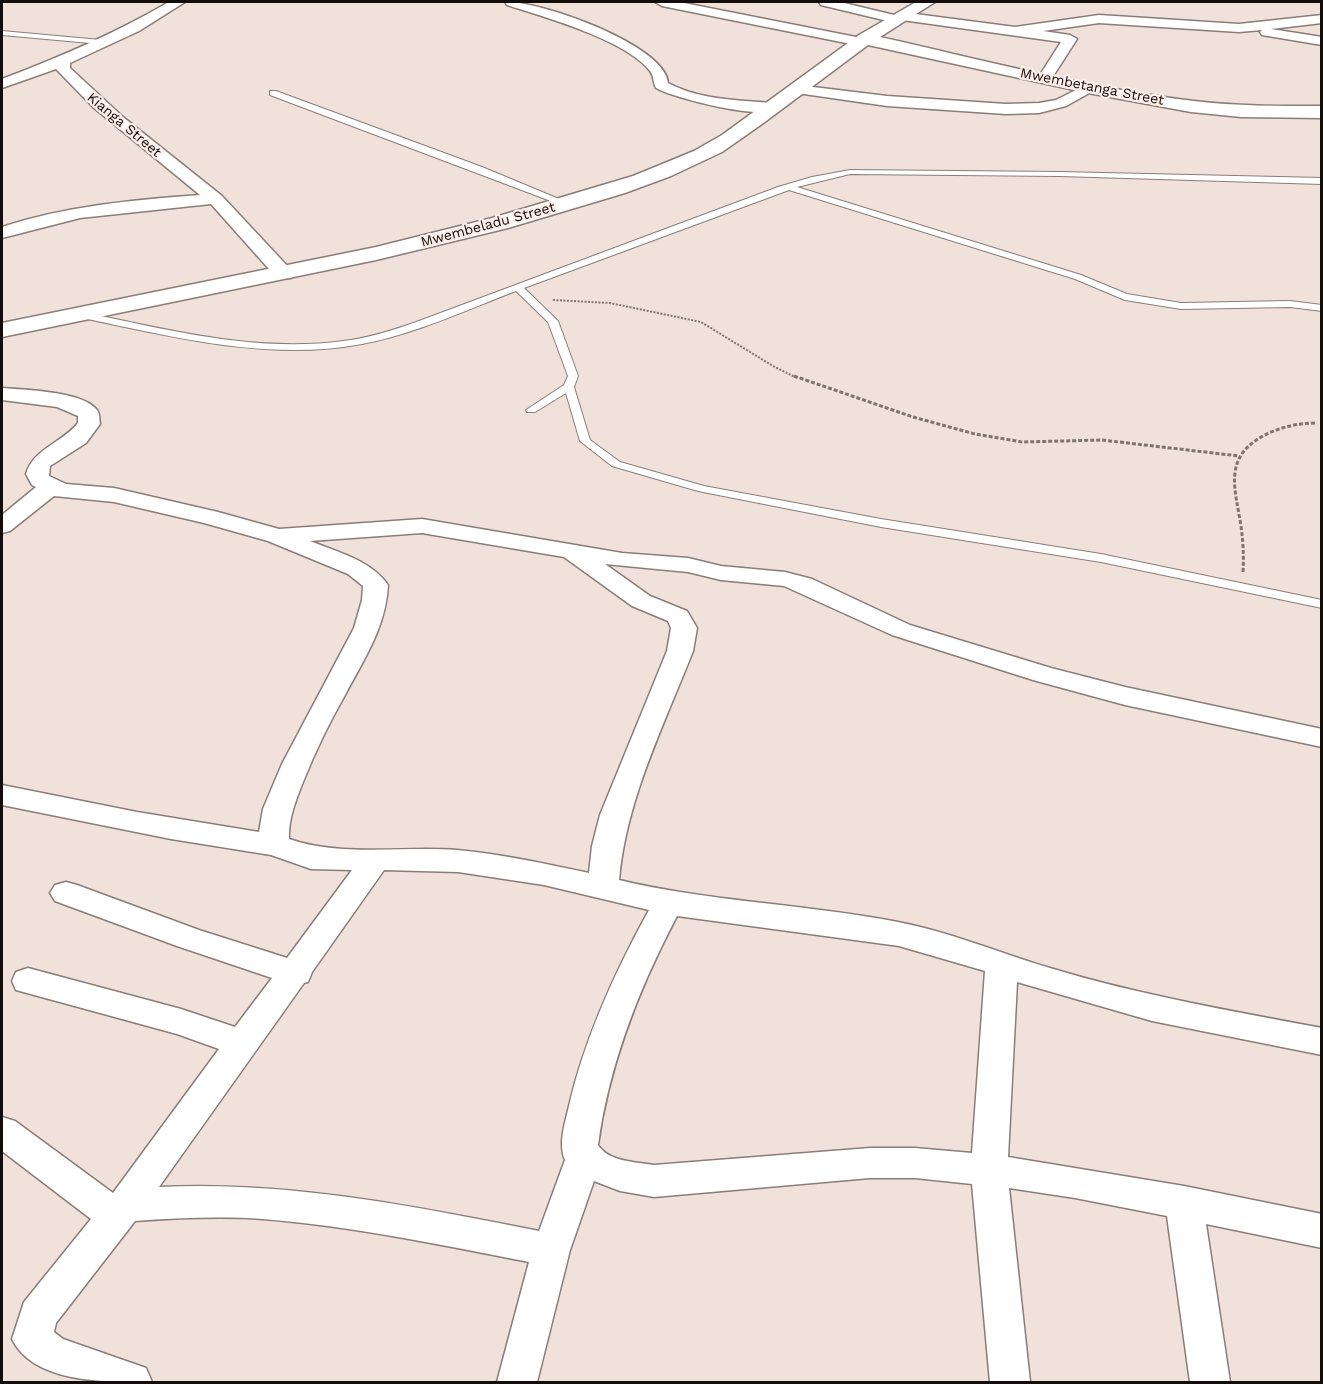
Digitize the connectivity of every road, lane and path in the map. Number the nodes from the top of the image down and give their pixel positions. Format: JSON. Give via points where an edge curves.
{"nodes":[{"id":1,"x":178,"y":2,"type":"edge"},
{"id":2,"x":512,"y":2,"type":"edge"},
{"id":3,"x":662,"y":2,"type":"edge"},
{"id":4,"x":826,"y":2,"type":"edge"},
{"id":5,"x":927,"y":2,"type":"edge"},
{"id":6,"x":898,"y":18,"type":"junction"},
{"id":7,"x":1322,"y":19,"type":"edge"},
{"id":8,"x":1239,"y":28,"type":"junction"},
{"id":9,"x":1017,"y":31,"type":"junction"},
{"id":10,"x":2,"y":33,"type":"edge"},
{"id":11,"x":863,"y":41,"type":"junction"},
{"id":12,"x":1322,"y":41,"type":"edge"},
{"id":13,"x":101,"y":42,"type":"junction"},
{"id":14,"x":63,"y":61,"type":"junction"},
{"id":15,"x":2,"y":67,"type":"edge"},
{"id":16,"x":37,"y":71,"type":"junction"},
{"id":17,"x":1045,"y":78,"type":"junction"},
{"id":18,"x":2,"y":84,"type":"edge"},
{"id":19,"x":1088,"y":88,"type":"junction"},
{"id":20,"x":797,"y":89,"type":"junction"},
{"id":21,"x":273,"y":93,"type":"dead end"},
{"id":22,"x":772,"y":108,"type":"junction"},
{"id":23,"x":1322,"y":112,"type":"edge"},
{"id":24,"x":1322,"y":181,"type":"edge"},
{"id":25,"x":789,"y":187,"type":"junction"},
{"id":26,"x":214,"y":199,"type":"junction"},
{"id":27,"x":567,"y":204,"type":"junction"},
{"id":28,"x":2,"y":233,"type":"edge"},
{"id":29,"x":284,"y":274,"type":"junction"},
{"id":30,"x":518,"y":287,"type":"junction"},
{"id":31,"x":534,"y":300,"type":"junction"},
{"id":32,"x":1322,"y":308,"type":"edge"},
{"id":33,"x":78,"y":314,"type":"junction"},
{"id":34,"x":2,"y":330,"type":"edge"},
{"id":35,"x":569,"y":387,"type":"junction"},
{"id":36,"x":2,"y":394,"type":"edge"},
{"id":37,"x":531,"y":410,"type":"dead end"},
{"id":38,"x":1317,"y":423,"type":"dead end"},
{"id":39,"x":1239,"y":456,"type":"junction"},
{"id":40,"x":52,"y":486,"type":"junction"},
{"id":41,"x":2,"y":526,"type":"edge"},
{"id":42,"x":276,"y":536,"type":"junction"},
{"id":43,"x":570,"y":551,"type":"junction"},
{"id":44,"x":1242,"y":588,"type":"junction"},
{"id":45,"x":1322,"y":604,"type":"edge"},
{"id":46,"x":1322,"y":738,"type":"edge"},
{"id":47,"x":2,"y":795,"type":"edge"},
{"id":48,"x":274,"y":845,"type":"junction"},
{"id":49,"x":377,"y":858,"type":"junction"},
{"id":50,"x":603,"y":888,"type":"junction"},
{"id":51,"x":66,"y":893,"type":"dead end"},
{"id":52,"x":668,"y":903,"type":"junction"},
{"id":53,"x":1002,"y":964,"type":"junction"},
{"id":54,"x":296,"y":973,"type":"junction"},
{"id":55,"x":28,"y":981,"type":"dead end"},
{"id":56,"x":1322,"y":1042,"type":"edge"},
{"id":57,"x":244,"y":1044,"type":"junction"},
{"id":58,"x":2,"y":1132,"type":"edge"},
{"id":59,"x":585,"y":1156,"type":"junction"},
{"id":60,"x":989,"y":1170,"type":"junction"},
{"id":61,"x":1184,"y":1202,"type":"junction"},
{"id":62,"x":121,"y":1211,"type":"junction"},
{"id":63,"x":1322,"y":1231,"type":"edge"},
{"id":64,"x":551,"y":1250,"type":"junction"},
{"id":65,"x":128,"y":1382,"type":"edge"},
{"id":66,"x":517,"y":1383,"type":"edge"},
{"id":67,"x":1010,"y":1383,"type":"edge"},
{"id":68,"x":1210,"y":1383,"type":"edge"}],
"edges":[{"from":1,"to":13,"type":"street"},
{"from":2,"to":22,"type":"street","via":[[588,28],[630,50],[649,61],[660,73],[661,86],[668,90]]},
{"from":3,"to":11,"type":"street"},
{"from":4,"to":6,"type":"street"},
{"from":5,"to":6,"type":"street","name":"Mwembeladu Street"},
{"from":6,"to":9,"type":"street"},
{"from":6,"to":11,"type":"street","name":"Mwembeladu Street"},
{"from":7,"to":8,"type":"street"},
{"from":8,"to":9,"type":"street","via":[[1099,19]]},
{"from":8,"to":12,"type":"street"},
{"from":9,"to":17,"type":"street","via":[[1070,39]]},
{"from":10,"to":13,"type":"lane"},
{"from":11,"to":17,"type":"street","name":"Mwembetanga Street"},
{"from":11,"to":20,"type":"street","name":"Mwembeladu Street"},
{"from":13,"to":14,"type":"street"},
{"from":14,"to":16,"type":"street"},
{"from":14,"to":26,"type":"street","name":"Kianga Street","via":[[63,69],[104,111]]},
{"from":15,"to":16,"type":"street"},
{"from":16,"to":18,"type":"street"},
{"from":17,"to":19,"type":"street","name":"Mwembetanga Street"},
{"from":19,"to":20,"type":"street","via":[[1061,103],[1006,109],[888,101]]},
{"from":19,"to":23,"type":"street","name":"Mwembetanga Street","via":[[1200,107]]},
{"from":20,"to":22,"type":"street","name":"Mwembeladu Street"},
{"from":21,"to":27,"type":"lane"},
{"from":22,"to":27,"type":"street","name":"Mwembeladu Street","via":[[738,134],[688,162]]},
{"from":24,"to":25,"type":"lane","via":[[872,172],[828,175]]},
{"from":25,"to":30,"type":"lane"},
{"from":25,"to":32,"type":"lane","via":[[1078,276],[1125,297],[1180,306],[1290,304]]},
{"from":26,"to":28,"type":"street","via":[[80,211]]},
{"from":26,"to":29,"type":"street","name":"Kianga Street","via":[[246,228]]},
{"from":27,"to":29,"type":"street","name":"Mwembeladu Street","via":[[447,237]]},
{"from":29,"to":33,"type":"street","name":"Mwembeladu Street"},
{"from":30,"to":31,"type":"lane"},
{"from":30,"to":33,"type":"lane","via":[[391,335],[322,346],[226,341]]},
{"from":31,"to":35,"type":"lane","via":[[553,321],[560,337],[573,376]]},
{"from":31,"to":39,"type":"path","via":[[610,303],[691,319],[804,381],[975,434],[1022,442],[1114,441]]},
{"from":33,"to":34,"type":"street","name":"Mwembeladu Street"},
{"from":35,"to":37,"type":"lane"},
{"from":35,"to":44,"type":"lane","via":[[585,441],[616,464],[702,489],[881,523],[1101,558]]},
{"from":36,"to":40,"type":"street","via":[[66,403],[88,413],[89,424],[78,438],[40,463],[40,480]]},
{"from":38,"to":39,"type":"path","via":[[1294,423],[1281,428],[1254,440]]},
{"from":39,"to":44,"type":"path","via":[[1233,475],[1240,524]]},
{"from":40,"to":41,"type":"street"},
{"from":40,"to":42,"type":"street","via":[[61,491],[114,495]]},
{"from":42,"to":43,"type":"street","via":[[422,526]]},
{"from":42,"to":48,"type":"street","via":[[368,576],[376,585],[376,600],[371,623],[311,731],[289,780],[272,826]]},
{"from":43,"to":46,"type":"street","via":[[785,579],[901,630],[1042,674]]},
{"from":43,"to":50,"type":"street","via":[[641,601],[678,616],[684,628],[680,651],[615,815]]},
{"from":44,"to":45,"type":"lane"},
{"from":47,"to":48,"type":"street","via":[[142,825]]},
{"from":48,"to":49,"type":"street","via":[[311,858]]},
{"from":49,"to":50,"type":"street","via":[[458,861]]},
{"from":49,"to":54,"type":"street"},
{"from":50,"to":52,"type":"street"},
{"from":51,"to":54,"type":"street"},
{"from":52,"to":53,"type":"street","via":[[899,934]]},
{"from":52,"to":59,"type":"street","via":[[621,995],[600,1056],[581,1137],[579,1151]]},
{"from":53,"to":56,"type":"street","via":[[1152,1008]]},
{"from":53,"to":60,"type":"street"},
{"from":54,"to":57,"type":"street"},
{"from":55,"to":57,"type":"street","via":[[181,1022]]},
{"from":57,"to":62,"type":"street"},
{"from":58,"to":62,"type":"street"},
{"from":59,"to":60,"type":"street","via":[[592,1165],[654,1181],[870,1163]]},
{"from":59,"to":64,"type":"street"},
{"from":60,"to":61,"type":"street"},
{"from":60,"to":67,"type":"street"},
{"from":61,"to":63,"type":"street"},
{"from":61,"to":68,"type":"street"},
{"from":62,"to":64,"type":"street","via":[[189,1201],[261,1203],[432,1227]]},
{"from":62,"to":65,"type":"street","via":[[38,1315],[32,1339],[50,1353]]},
{"from":64,"to":66,"type":"street"}]}
